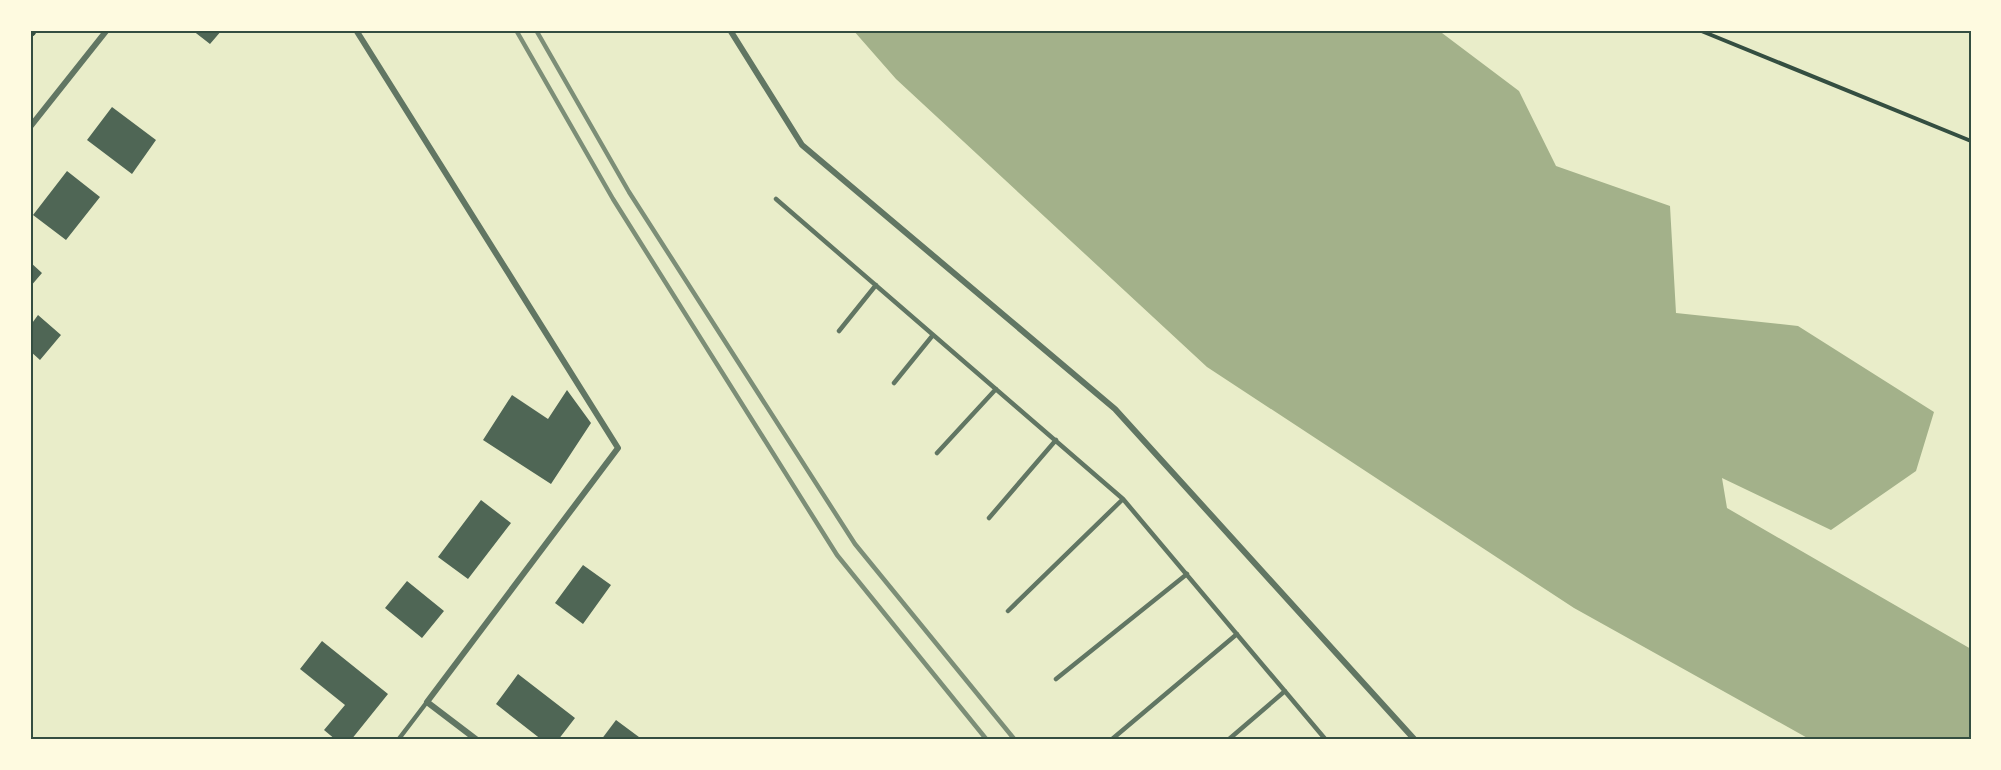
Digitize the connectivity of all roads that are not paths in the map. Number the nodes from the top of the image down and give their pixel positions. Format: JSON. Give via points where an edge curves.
{"nodes":[{"id":1,"x":107,"y":30,"type":"edge"},
{"id":2,"x":356,"y":30,"type":"edge"},
{"id":3,"x":730,"y":30,"type":"edge"},
{"id":4,"x":30,"y":127,"type":"edge"},
{"id":5,"x":776,"y":199,"type":"dead end"},
{"id":6,"x":876,"y":285,"type":"junction"},
{"id":7,"x":839,"y":330,"type":"dead end"},
{"id":8,"x":933,"y":334,"type":"junction"},
{"id":9,"x":894,"y":382,"type":"dead end"},
{"id":10,"x":996,"y":389,"type":"junction"},
{"id":11,"x":1056,"y":440,"type":"junction"},
{"id":12,"x":937,"y":453,"type":"dead end"},
{"id":13,"x":1124,"y":499,"type":"junction"},
{"id":14,"x":989,"y":518,"type":"dead end"},
{"id":15,"x":1187,"y":574,"type":"junction"},
{"id":16,"x":1008,"y":611,"type":"dead end"},
{"id":17,"x":1237,"y":634,"type":"junction"},
{"id":18,"x":1056,"y":680,"type":"dead end"},
{"id":19,"x":1285,"y":691,"type":"junction"},
{"id":20,"x":427,"y":702,"type":"junction"},
{"id":21,"x":398,"y":740,"type":"edge"},
{"id":22,"x":477,"y":740,"type":"edge"},
{"id":23,"x":1111,"y":740,"type":"edge"},
{"id":24,"x":1228,"y":740,"type":"edge"},
{"id":25,"x":1326,"y":740,"type":"edge"},
{"id":26,"x":1415,"y":740,"type":"edge"}],
"edges":[{"from":1,"to":4,"type":"street"},
{"from":2,"to":20,"type":"street","via":[[618,448]]},
{"from":3,"to":26,"type":"street","via":[[802,145],[1115,409]]},
{"from":5,"to":6,"type":"lane"},
{"from":6,"to":7,"type":"lane"},
{"from":6,"to":8,"type":"lane"},
{"from":8,"to":9,"type":"lane"},
{"from":8,"to":10,"type":"lane"},
{"from":10,"to":11,"type":"lane"},
{"from":10,"to":12,"type":"lane"},
{"from":11,"to":13,"type":"lane"},
{"from":11,"to":14,"type":"lane"},
{"from":13,"to":15,"type":"lane"},
{"from":13,"to":16,"type":"lane"},
{"from":15,"to":17,"type":"lane"},
{"from":15,"to":18,"type":"lane"},
{"from":17,"to":19,"type":"lane"},
{"from":17,"to":23,"type":"lane"},
{"from":19,"to":24,"type":"lane"},
{"from":19,"to":25,"type":"lane"},
{"from":20,"to":21,"type":"lane"},
{"from":20,"to":22,"type":"street"}]}
